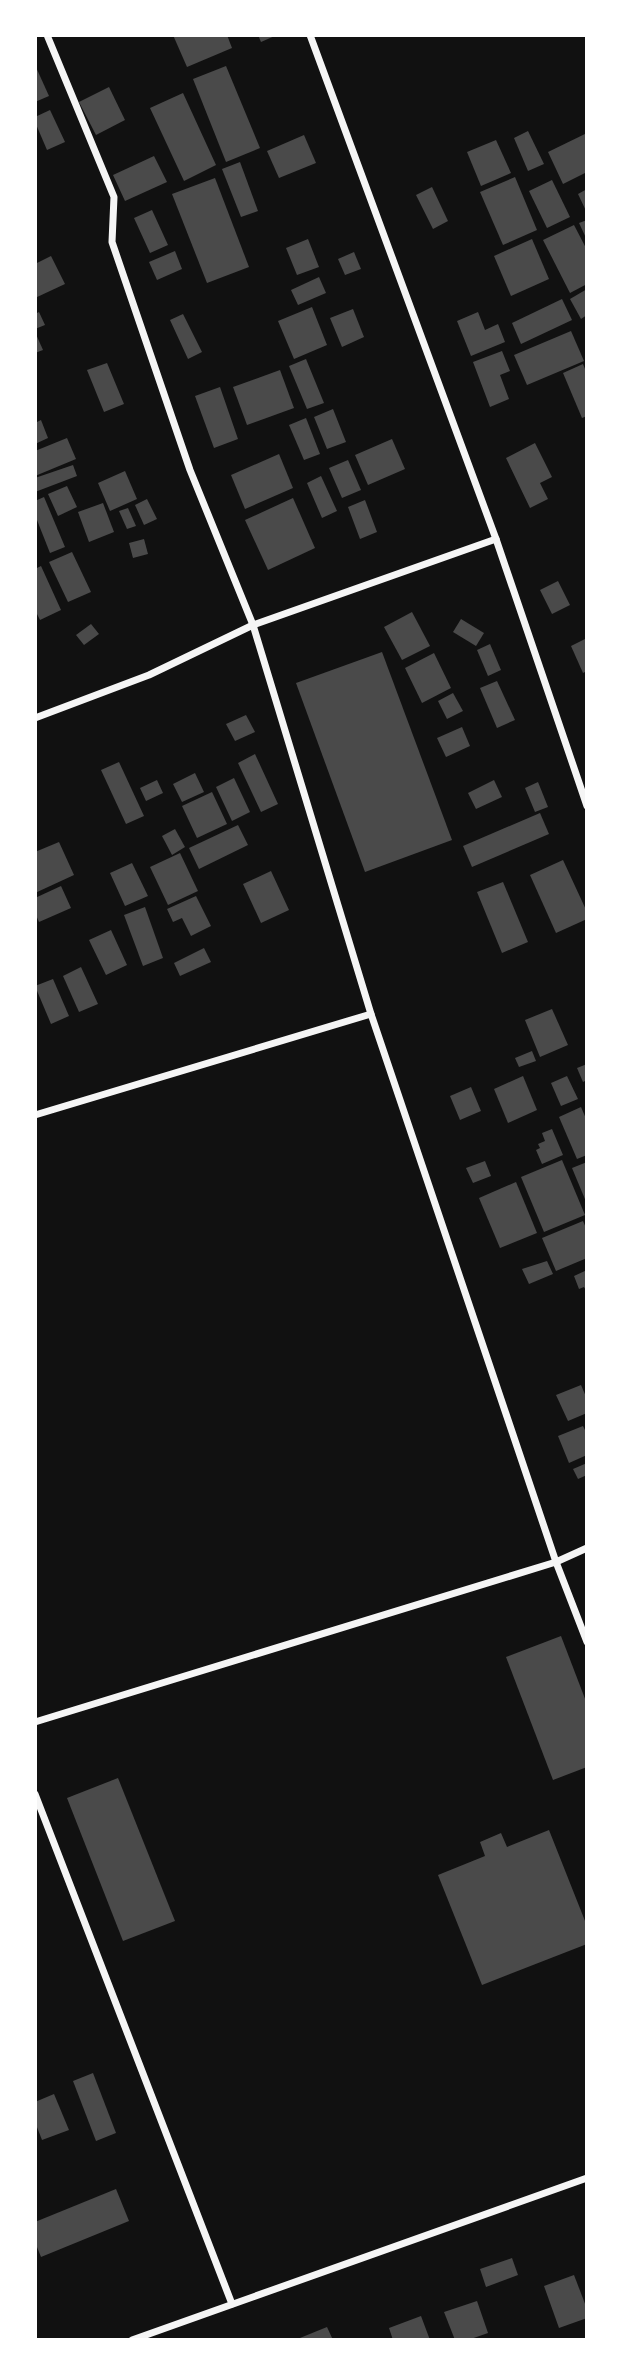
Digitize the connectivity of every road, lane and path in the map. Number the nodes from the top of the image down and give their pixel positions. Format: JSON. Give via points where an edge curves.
{"nodes":[{"id":1,"x":47,"y":35,"type":"edge"},
{"id":2,"x":310,"y":35,"type":"edge"},
{"id":3,"x":496,"y":539,"type":"junction"},
{"id":4,"x":253,"y":625,"type":"junction"},
{"id":5,"x":35,"y":718,"type":"edge"},
{"id":6,"x":587,"y":806,"type":"edge"},
{"id":7,"x":371,"y":1014,"type":"junction"},
{"id":8,"x":35,"y":1115,"type":"edge"},
{"id":9,"x":587,"y":1548,"type":"edge"},
{"id":10,"x":556,"y":1562,"type":"junction"},
{"id":11,"x":587,"y":1642,"type":"edge"},
{"id":12,"x":35,"y":1722,"type":"edge"},
{"id":13,"x":35,"y":1794,"type":"edge"},
{"id":14,"x":587,"y":2178,"type":"edge"},
{"id":15,"x":232,"y":2304,"type":"junction"},
{"id":16,"x":132,"y":2340,"type":"edge"}],
"edges":[{"from":1,"to":4,"type":"street","via":[[114,197],[112,242],[190,470]]},
{"from":2,"to":3,"type":"street"},
{"from":3,"to":4,"type":"street"},
{"from":3,"to":6,"type":"street"},
{"from":4,"to":5,"type":"street","via":[[149,675]]},
{"from":4,"to":7,"type":"street"},
{"from":7,"to":8,"type":"street"},
{"from":7,"to":10,"type":"street"},
{"from":9,"to":10,"type":"street"},
{"from":10,"to":11,"type":"street"},
{"from":10,"to":12,"type":"street"},
{"from":13,"to":15,"type":"street"},
{"from":14,"to":15,"type":"street"},
{"from":15,"to":16,"type":"street"}]}
